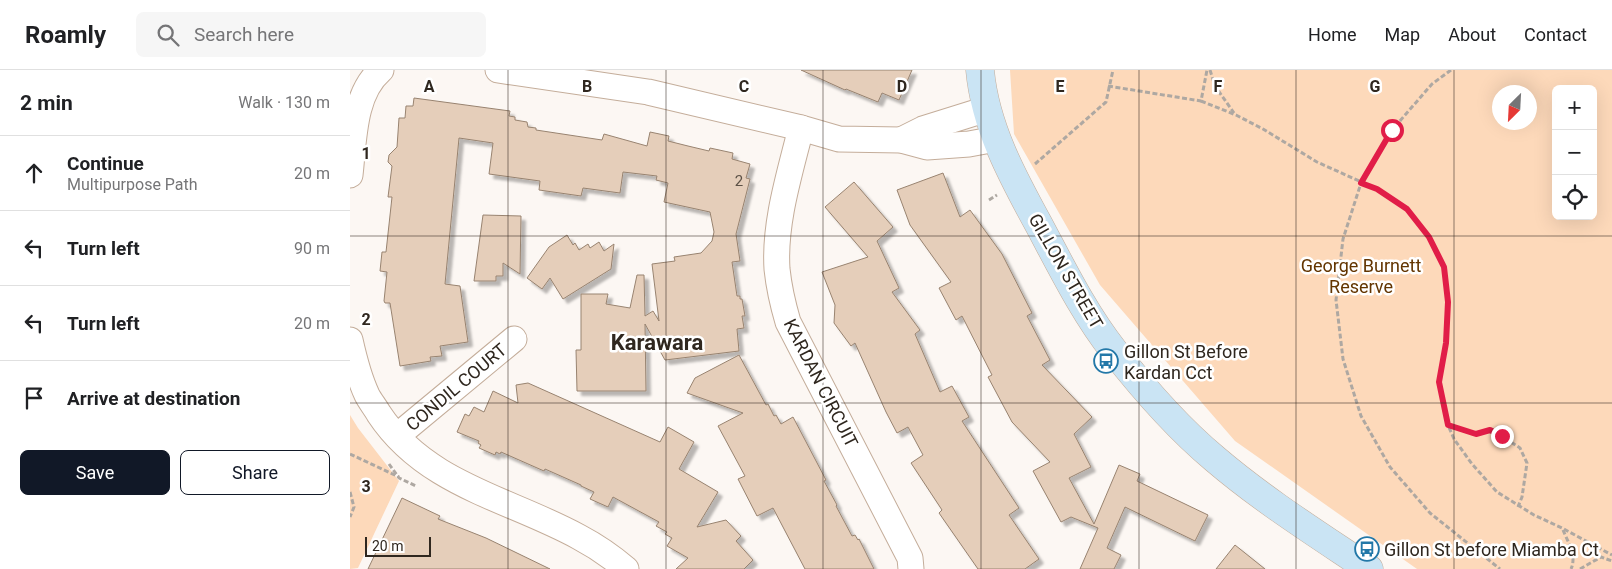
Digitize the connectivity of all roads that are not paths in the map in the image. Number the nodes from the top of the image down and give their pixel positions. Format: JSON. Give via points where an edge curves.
{"nodes":[{"id":1,"x":498,"y":70,"type":"edge"},
{"id":2,"x":980,"y":70,"type":"edge"},
{"id":3,"x":371,"y":73,"type":"edge"},
{"id":4,"x":987,"y":109,"type":"junction"},
{"id":5,"x":801,"y":128,"type":"junction"},
{"id":6,"x":996,"y":139,"type":"junction"},
{"id":7,"x":901,"y":140,"type":"junction"},
{"id":8,"x":350,"y":176,"type":"edge"},
{"id":9,"x":514,"y":339,"type":"dead end"},
{"id":10,"x":350,"y":340,"type":"edge"},
{"id":11,"x":397,"y":436,"type":"junction"},
{"id":12,"x":626,"y":569,"type":"edge"},
{"id":13,"x":911,"y":569,"type":"edge"},
{"id":14,"x":1369,"y":569,"type":"edge"}],
"edges":[{"from":1,"to":5,"type":"street","via":[[648,92]]},
{"from":2,"to":4,"type":"street","name":"GILLON STREET"},
{"from":3,"to":8,"type":"street","via":[[359,104]]},
{"from":4,"to":6,"type":"street","name":"GILLON STREET"},
{"from":4,"to":7,"type":"street","via":[[923,129]]},
{"from":5,"to":7,"type":"street","via":[[839,139]]},
{"from":5,"to":13,"type":"street","name":"KARDAN CIRCUIT","via":[[778,232],[777,268],[783,305],[788,322],[910,558]]},
{"from":6,"to":7,"type":"street","via":[[927,147]]},
{"from":6,"to":14,"type":"street","name":"GILLON STREET","via":[[1015,181],[1084,306],[1113,350],[1138,380],[1215,459]]},
{"from":9,"to":11,"type":"street","name":"CONDIL COURT"},
{"from":10,"to":11,"type":"street","via":[[367,395]]},
{"from":11,"to":12,"type":"street","via":[[408,448],[462,484],[578,536]]}]}
